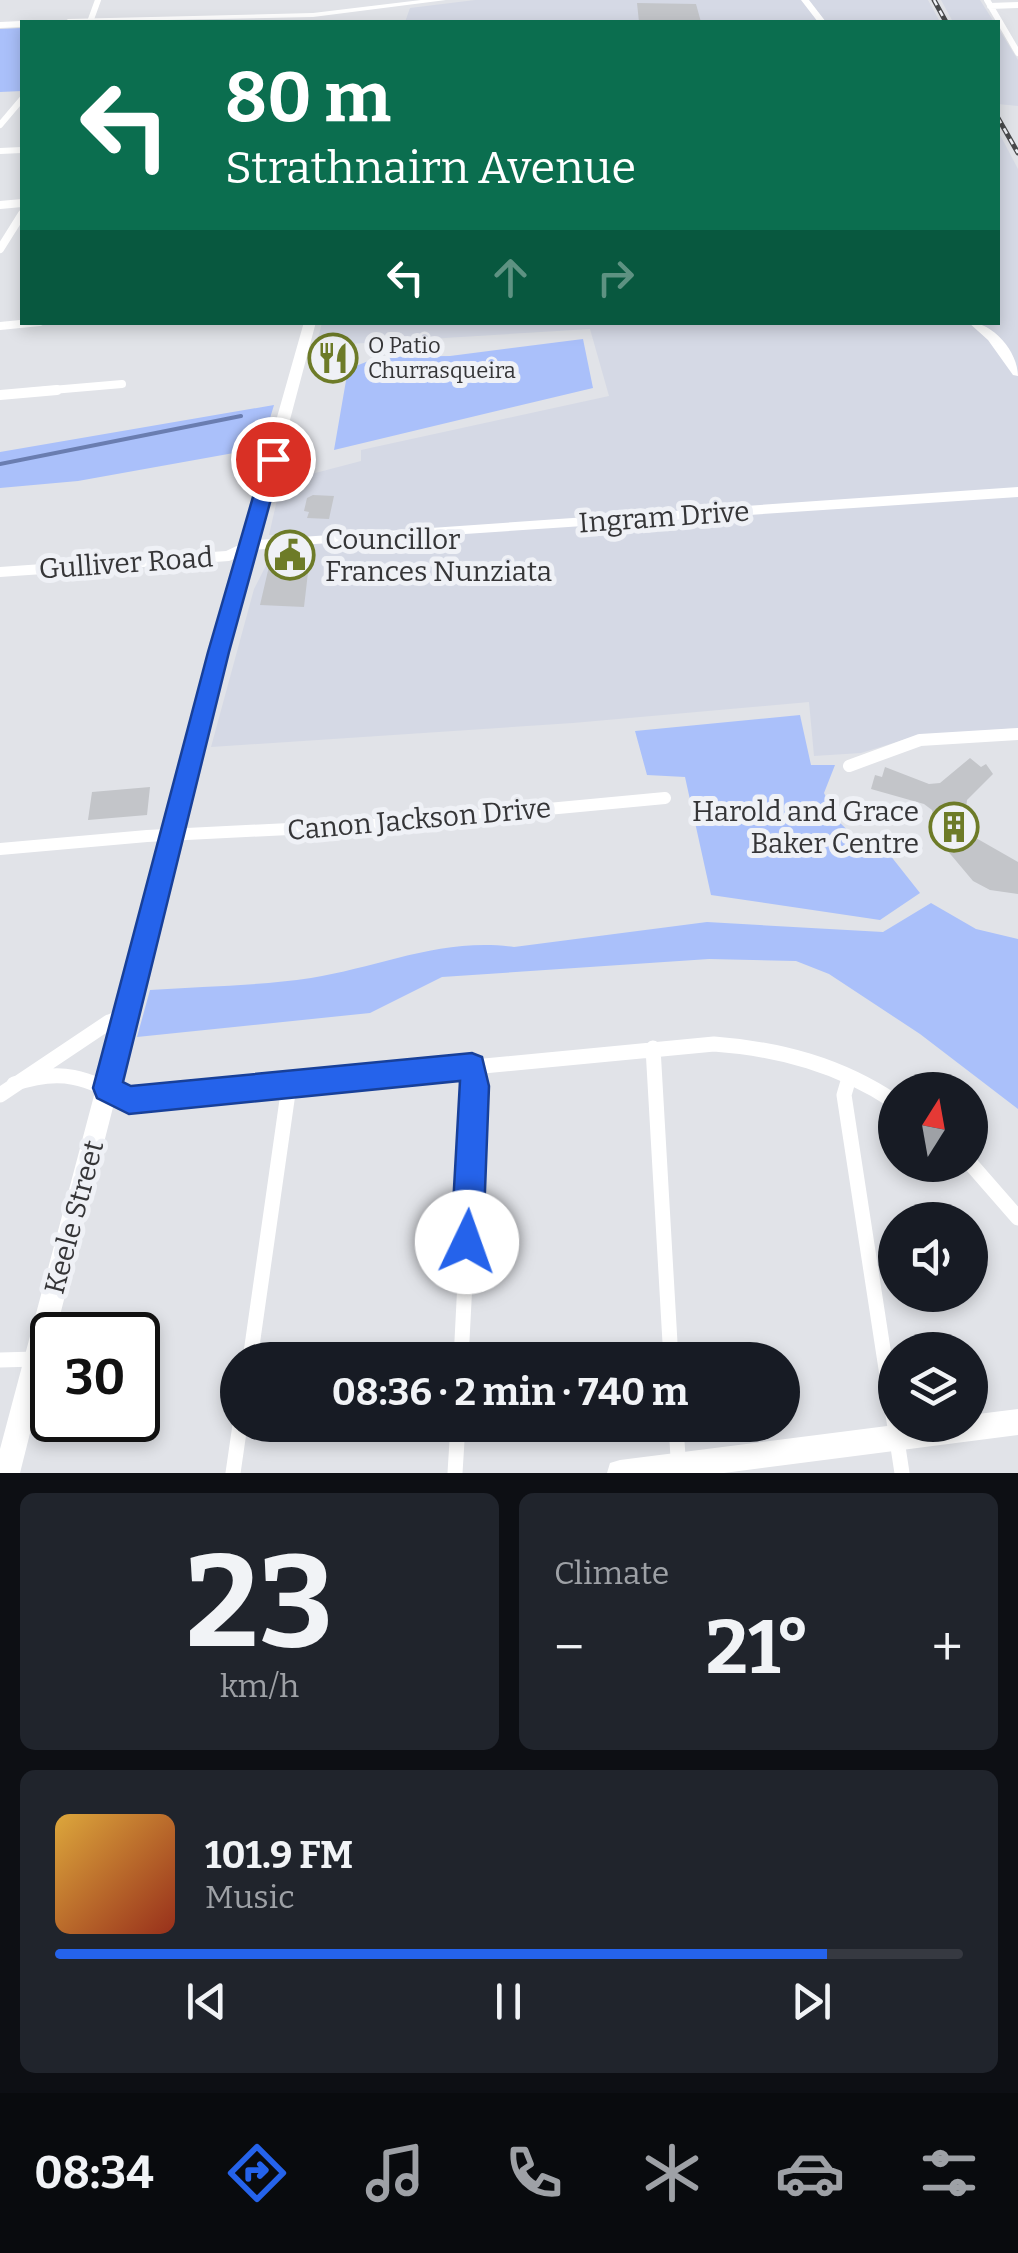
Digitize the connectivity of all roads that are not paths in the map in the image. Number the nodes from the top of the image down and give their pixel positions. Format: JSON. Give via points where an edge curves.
{"nodes":[{"id":1,"x":420,"y":0,"type":"edge"},
{"id":2,"x":442,"y":0,"type":"edge"},
{"id":3,"x":805,"y":0,"type":"edge"},
{"id":4,"x":988,"y":3,"type":"edge"},
{"id":5,"x":1018,"y":5,"type":"edge"},
{"id":6,"x":391,"y":9,"type":"edge"},
{"id":7,"x":261,"y":15,"type":"junction"},
{"id":8,"x":139,"y":20,"type":"edge"},
{"id":9,"x":820,"y":20,"type":"edge"},
{"id":10,"x":1000,"y":23,"type":"edge"},
{"id":11,"x":1018,"y":37,"type":"edge"},
{"id":12,"x":1009,"y":38,"type":"junction"},
{"id":13,"x":1018,"y":51,"type":"edge"},
{"id":14,"x":19,"y":107,"type":"edge"},
{"id":15,"x":0,"y":126,"type":"edge"},
{"id":16,"x":20,"y":217,"type":"edge"},
{"id":17,"x":0,"y":250,"type":"edge"},
{"id":18,"x":309,"y":325,"type":"edge"},
{"id":19,"x":978,"y":325,"type":"edge"},
{"id":20,"x":1018,"y":372,"type":"edge"},
{"id":21,"x":122,"y":384,"type":"dead end"},
{"id":22,"x":0,"y":395,"type":"edge"},
{"id":23,"x":1018,"y":492,"type":"edge"},
{"id":24,"x":250,"y":546,"type":"junction"},
{"id":25,"x":0,"y":572,"type":"edge"},
{"id":26,"x":1018,"y":734,"type":"edge"},
{"id":27,"x":850,"y":766,"type":"dead end"},
{"id":28,"x":665,"y":798,"type":"dead end"},
{"id":29,"x":174,"y":835,"type":"junction"},
{"id":30,"x":0,"y":848,"type":"edge"},
{"id":31,"x":128,"y":1009,"type":"junction"},
{"id":32,"x":653,"y":1048,"type":"junction"},
{"id":33,"x":472,"y":1067,"type":"junction"},
{"id":34,"x":849,"y":1078,"type":"junction"},
{"id":35,"x":14,"y":1084,"type":"junction"},
{"id":36,"x":289,"y":1086,"type":"junction"},
{"id":37,"x":107,"y":1088,"type":"junction"},
{"id":38,"x":878,"y":1093,"type":"edge"},
{"id":39,"x":0,"y":1094,"type":"edge"},
{"id":40,"x":987,"y":1182,"type":"edge"},
{"id":41,"x":1018,"y":1218,"type":"edge"},
{"id":42,"x":48,"y":1312,"type":"edge"},
{"id":43,"x":881,"y":1332,"type":"edge"},
{"id":44,"x":253,"y":1342,"type":"edge"},
{"id":45,"x":462,"y":1342,"type":"edge"},
{"id":46,"x":670,"y":1342,"type":"edge"},
{"id":47,"x":30,"y":1359,"type":"edge"},
{"id":48,"x":0,"y":1360,"type":"edge"},
{"id":49,"x":30,"y":1383,"type":"edge"},
{"id":50,"x":1018,"y":1422,"type":"edge"},
{"id":51,"x":988,"y":1426,"type":"edge"},
{"id":52,"x":878,"y":1441,"type":"edge"},
{"id":53,"x":238,"y":1442,"type":"edge"},
{"id":54,"x":457,"y":1442,"type":"edge"},
{"id":55,"x":677,"y":1442,"type":"edge"},
{"id":56,"x":898,"y":1442,"type":"edge"},
{"id":57,"x":679,"y":1469,"type":"edge"},
{"id":58,"x":7,"y":1473,"type":"edge"},
{"id":59,"x":233,"y":1473,"type":"edge"},
{"id":60,"x":455,"y":1473,"type":"edge"},
{"id":61,"x":620,"y":1473,"type":"edge"},
{"id":62,"x":902,"y":1473,"type":"edge"}],
"edges":[{"from":1,"to":6,"type":"main road"},
{"from":2,"to":6,"type":"main road"},
{"from":3,"to":9,"type":"main road"},
{"from":4,"to":5,"type":"street"},
{"from":6,"to":7,"type":"main road"},
{"from":6,"to":7,"type":"main road"},
{"from":7,"to":8,"type":"main road"},
{"from":10,"to":12,"type":"street"},
{"from":11,"to":12,"type":"street"},
{"from":12,"to":13,"type":"street"},
{"from":14,"to":15,"type":"street"},
{"from":16,"to":17,"type":"street"},
{"from":18,"to":24,"type":"main road","name":"Keele Street"},
{"from":19,"to":20,"type":"main road"},
{"from":21,"to":22,"type":"street"},
{"from":23,"to":24,"type":"main road","name":"Ingram Drive"},
{"from":24,"to":25,"type":"main road","name":"Gulliver Road","via":[[229,556]]},
{"from":24,"to":29,"type":"main road","name":"Keele Street"},
{"from":26,"to":27,"type":"street","via":[[920,740]]},
{"from":28,"to":29,"type":"street","name":"Canon Jackson Drive","via":[[390,824]]},
{"from":29,"to":30,"type":"street","name":"Canon Jackson Drive"},
{"from":29,"to":31,"type":"main road","name":"Keele Street"},
{"from":31,"to":35,"type":"street"},
{"from":31,"to":37,"type":"main road","name":"Keele Street"},
{"from":32,"to":33,"type":"street"},
{"from":32,"to":34,"type":"street","via":[[748,1046]]},
{"from":32,"to":46,"type":"street"},
{"from":33,"to":36,"type":"street"},
{"from":33,"to":45,"type":"street"},
{"from":34,"to":38,"type":"street"},
{"from":34,"to":43,"type":"street","via":[[844,1094]]},
{"from":35,"to":37,"type":"street","via":[[62,1074]]},
{"from":35,"to":39,"type":"street"},
{"from":36,"to":37,"type":"street","via":[[129,1100]]},
{"from":36,"to":44,"type":"street"},
{"from":37,"to":42,"type":"main road","name":"Keele Street"},
{"from":40,"to":41,"type":"street"},
{"from":47,"to":48,"type":"street"},
{"from":49,"to":58,"type":"main road","name":"Keele Street"},
{"from":50,"to":51,"type":"main road"},
{"from":52,"to":57,"type":"main road"},
{"from":53,"to":59,"type":"street"},
{"from":54,"to":60,"type":"street"},
{"from":55,"to":57,"type":"street"},
{"from":56,"to":62,"type":"street"},
{"from":57,"to":61,"type":"main road"}]}
